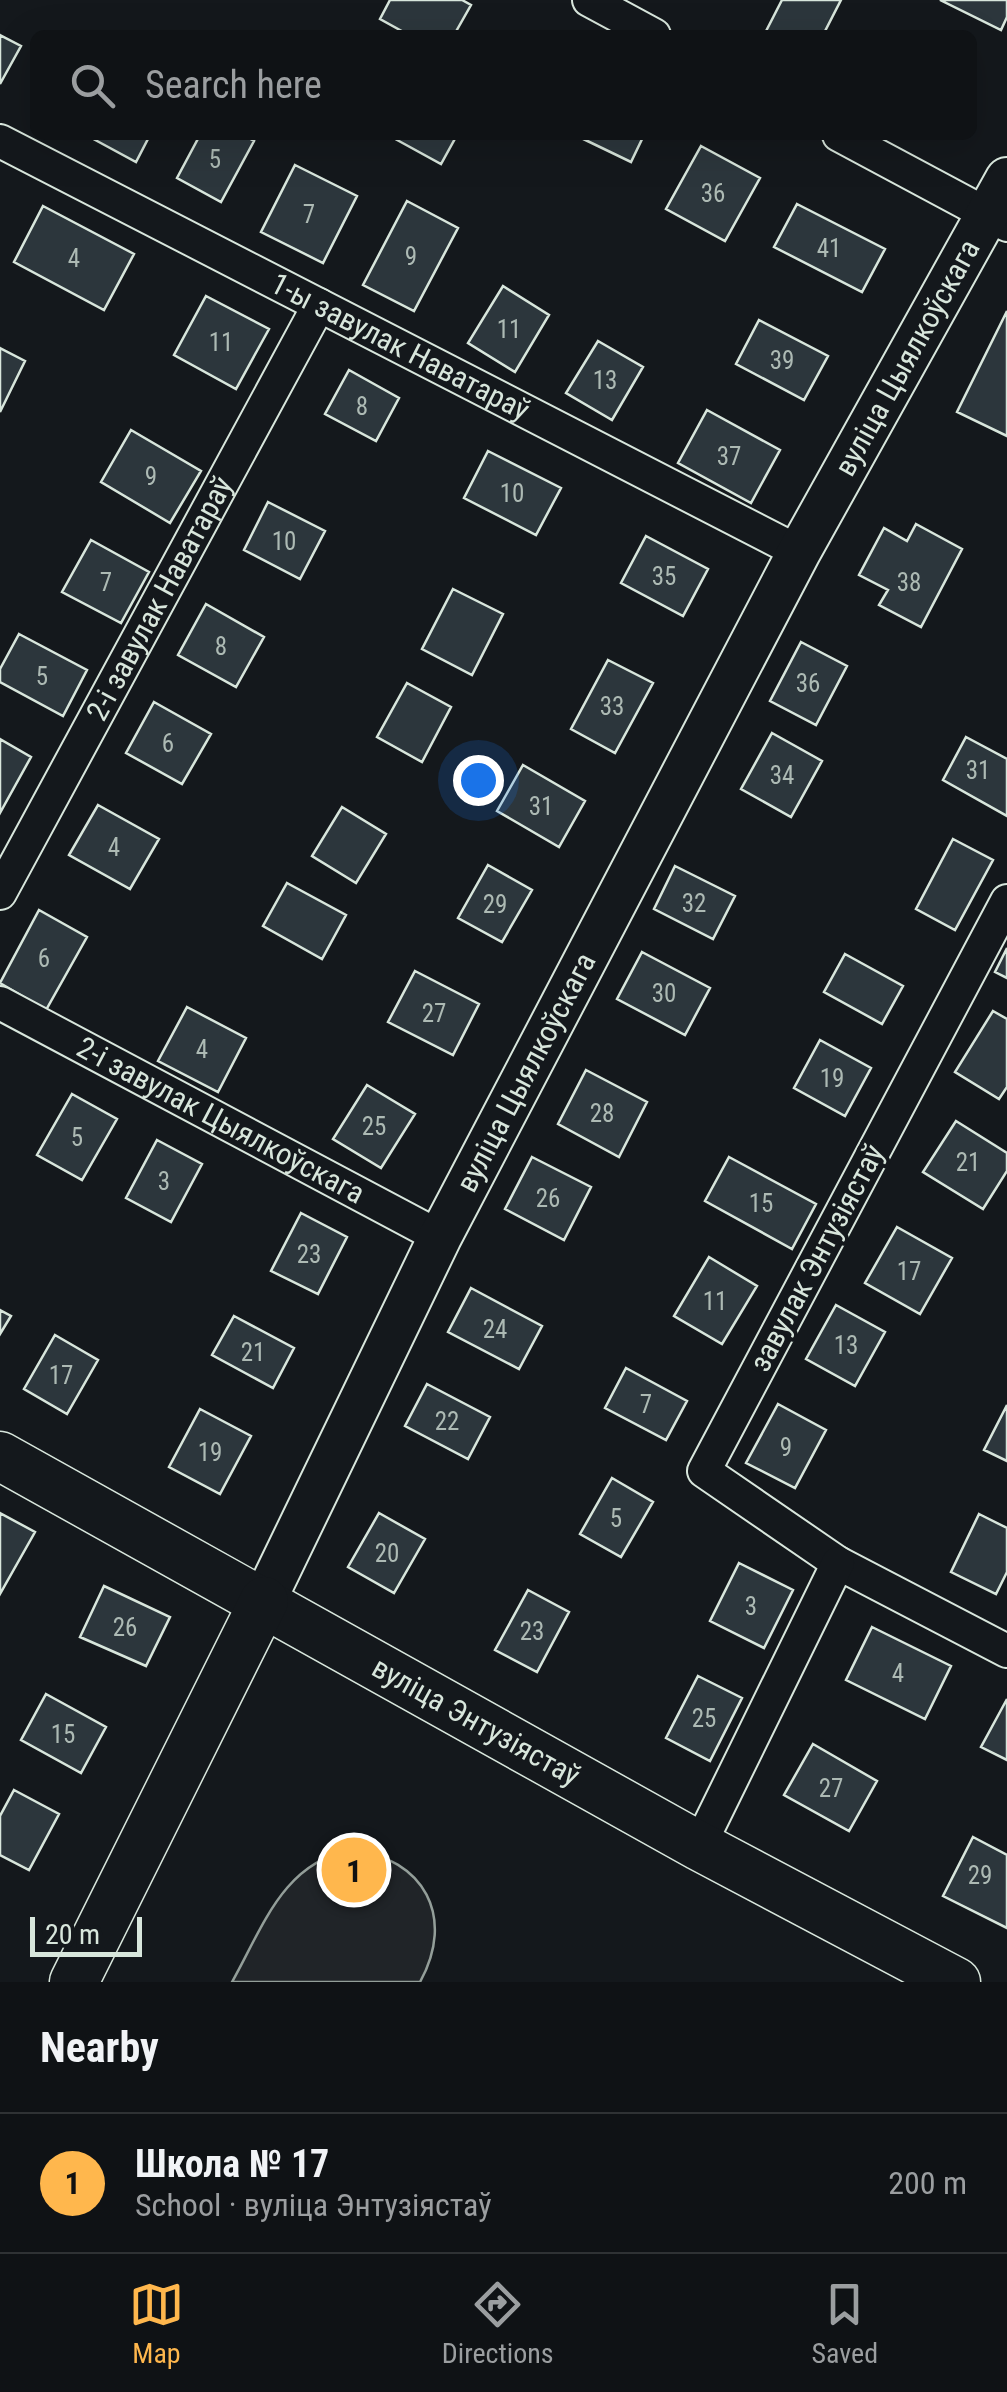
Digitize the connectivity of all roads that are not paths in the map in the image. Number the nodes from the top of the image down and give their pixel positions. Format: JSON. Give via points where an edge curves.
{"nodes":[{"id":1,"x":589,"y":0,"type":"edge"},
{"id":2,"x":645,"y":30,"type":"edge"},
{"id":3,"x":850,"y":140,"type":"edge"},
{"id":4,"x":0,"y":141,"type":"edge"},
{"id":5,"x":1000,"y":206,"type":"edge"},
{"id":6,"x":319,"y":305,"type":"junction"},
{"id":7,"x":798,"y":552,"type":"junction"},
{"id":8,"x":0,"y":893,"type":"edge"},
{"id":9,"x":1007,"y":901,"type":"edge"},
{"id":10,"x":0,"y":1003,"type":"edge"},
{"id":11,"x":440,"y":1237,"type":"junction"},
{"id":12,"x":0,"y":1456,"type":"edge"},
{"id":13,"x":838,"y":1563,"type":"junction"},
{"id":14,"x":264,"y":1601,"type":"junction"},
{"id":15,"x":1007,"y":1650,"type":"edge"},
{"id":16,"x":699,"y":1846,"type":"junction"},
{"id":17,"x":74,"y":1982,"type":"edge"},
{"id":18,"x":956,"y":1982,"type":"edge"}],
"edges":[{"from":1,"to":2,"type":"street"},
{"from":3,"to":5,"type":"street"},
{"from":4,"to":6,"type":"street","name":"1-ы завулак Наватараў"},
{"from":5,"to":7,"type":"street","name":"вуліца Цыялкоўскага"},
{"from":6,"to":7,"type":"street","name":"1-ы завулак Наватараў"},
{"from":6,"to":8,"type":"street","name":"2-і завулак Наватараў"},
{"from":7,"to":11,"type":"street","name":"вуліца Цыялкоўскага"},
{"from":9,"to":13,"type":"street","name":"завулак Энтузіястаў","via":[[704,1472]]},
{"from":10,"to":11,"type":"street","name":"2-і завулак Цыялкоўскага"},
{"from":11,"to":14,"type":"street","name":"вуліца Цыялкоўскага"},
{"from":12,"to":14,"type":"main road","name":"вуліца Энтузіястаў"},
{"from":13,"to":15,"type":"street","name":"завулак Энтузіястаў"},
{"from":13,"to":16,"type":"street"},
{"from":14,"to":16,"type":"main road","name":"вуліца Энтузіястаў"},
{"from":14,"to":17,"type":"main road","name":"вуліца Цыялкоўскага"},
{"from":16,"to":18,"type":"main road","name":"вуліца Энтузіястаў"}]}
